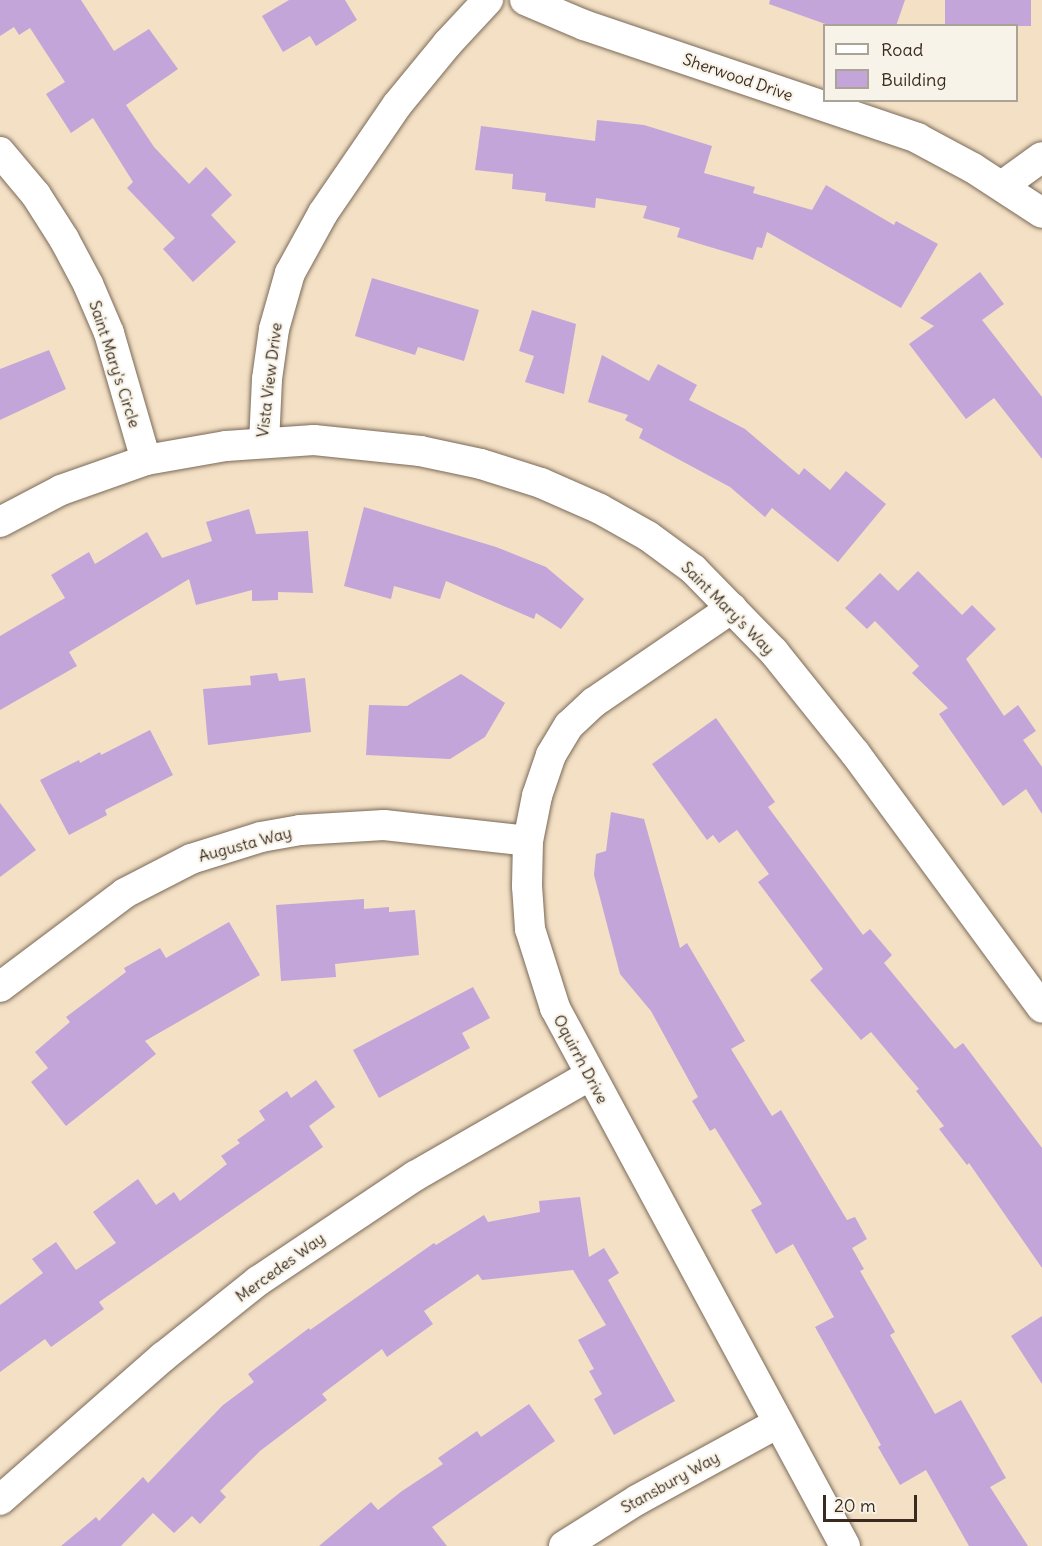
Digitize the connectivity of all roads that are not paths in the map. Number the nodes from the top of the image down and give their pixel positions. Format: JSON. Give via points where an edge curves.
{"nodes":[{"id":1,"x":488,"y":0,"type":"edge"},
{"id":2,"x":525,"y":0,"type":"edge"},
{"id":3,"x":0,"y":152,"type":"edge"},
{"id":4,"x":1042,"y":157,"type":"edge"},
{"id":5,"x":1002,"y":186,"type":"junction"},
{"id":6,"x":1042,"y":213,"type":"edge"},
{"id":7,"x":264,"y":443,"type":"junction"},
{"id":8,"x":146,"y":460,"type":"junction"},
{"id":9,"x":0,"y":522,"type":"edge"},
{"id":10,"x":732,"y":608,"type":"junction"},
{"id":11,"x":528,"y":841,"type":"junction"},
{"id":12,"x":0,"y":987,"type":"edge"},
{"id":13,"x":1042,"y":1008,"type":"edge"},
{"id":14,"x":589,"y":1076,"type":"junction"},
{"id":15,"x":778,"y":1423,"type":"junction"},
{"id":16,"x":0,"y":1500,"type":"edge"},
{"id":17,"x":564,"y":1546,"type":"edge"},
{"id":18,"x":845,"y":1546,"type":"edge"}],
"edges":[{"from":1,"to":7,"type":"street","name":"Vista View Drive","via":[[397,105],[323,213],[290,273],[274,329]]},
{"from":2,"to":5,"type":"street","name":"Sherwood Drive","via":[[584,25],[917,138]]},
{"from":3,"to":8,"type":"street","name":"Saint Mary's Circle","via":[[36,195],[88,284],[108,333]]},
{"from":4,"to":5,"type":"street"},
{"from":5,"to":6,"type":"street","name":"Sherwood Drive"},
{"from":7,"to":8,"type":"street","name":"Vista View Drive","via":[[194,450]]},
{"from":7,"to":10,"type":"street","name":"Saint Mary's Way","via":[[314,440],[420,451],[481,464],[541,483],[648,536],[693,569]]},
{"from":8,"to":9,"type":"street","name":"Vista View Drive","via":[[61,490]]},
{"from":10,"to":11,"type":"street","name":"Oquirrh Drive","via":[[594,702],[570,725],[548,765]]},
{"from":10,"to":13,"type":"street","name":"Saint Mary's Way","via":[[774,652],[848,744]]},
{"from":11,"to":12,"type":"street","name":"Augusta Way","via":[[384,825],[300,830],[261,837],[191,859],[125,893]]},
{"from":11,"to":14,"type":"street","name":"Oquirrh Drive","via":[[526,886],[530,929],[555,1008]]},
{"from":14,"to":15,"type":"street","name":"Oquirrh Drive"},
{"from":14,"to":16,"type":"street","name":"Mercedes Way","via":[[415,1176],[258,1281],[163,1357]]},
{"from":15,"to":17,"type":"street","name":"Stansbury Way","via":[[637,1500]]},
{"from":15,"to":18,"type":"street","name":"Oquirrh Drive"}]}
